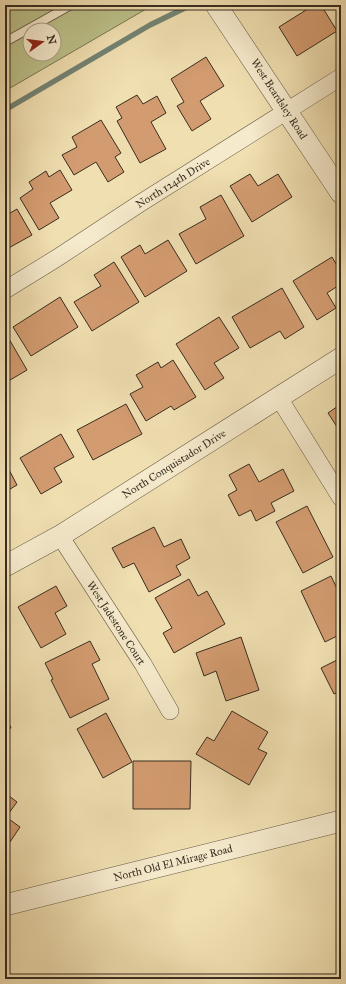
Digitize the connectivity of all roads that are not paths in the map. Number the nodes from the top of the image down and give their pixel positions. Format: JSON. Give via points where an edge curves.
{"nodes":[{"id":1,"x":71,"y":5,"type":"edge"},
{"id":2,"x":221,"y":11,"type":"edge"},
{"id":3,"x":5,"y":42,"type":"edge"},
{"id":4,"x":341,"y":77,"type":"edge"},
{"id":5,"x":286,"y":111,"type":"junction"},
{"id":6,"x":341,"y":193,"type":"edge"},
{"id":7,"x":5,"y":290,"type":"edge"},
{"id":8,"x":341,"y":358,"type":"edge"},
{"id":9,"x":279,"y":398,"type":"junction"},
{"id":10,"x":341,"y":498,"type":"edge"},
{"id":11,"x":60,"y":536,"type":"junction"},
{"id":12,"x":5,"y":566,"type":"edge"},
{"id":13,"x":170,"y":711,"type":"dead end"},
{"id":14,"x":341,"y":821,"type":"edge"},
{"id":15,"x":5,"y":905,"type":"edge"}],
"edges":[{"from":1,"to":3,"type":"lane"},
{"from":2,"to":5,"type":"street","name":"West Beardsley Road"},
{"from":4,"to":5,"type":"street","name":"North 124th Drive"},
{"from":5,"to":6,"type":"street","name":"West Beardsley Road"},
{"from":5,"to":7,"type":"street","name":"North 124th Drive"},
{"from":8,"to":9,"type":"street","name":"North Conquistador Drive"},
{"from":9,"to":10,"type":"street"},
{"from":9,"to":11,"type":"street","name":"North Conquistador Drive"},
{"from":11,"to":12,"type":"street","name":"North Conquistador Drive"},
{"from":11,"to":13,"type":"street","name":"West Jadestone Court","via":[[143,664]]},
{"from":14,"to":15,"type":"street","name":"North Old El Mirage Road"}]}
